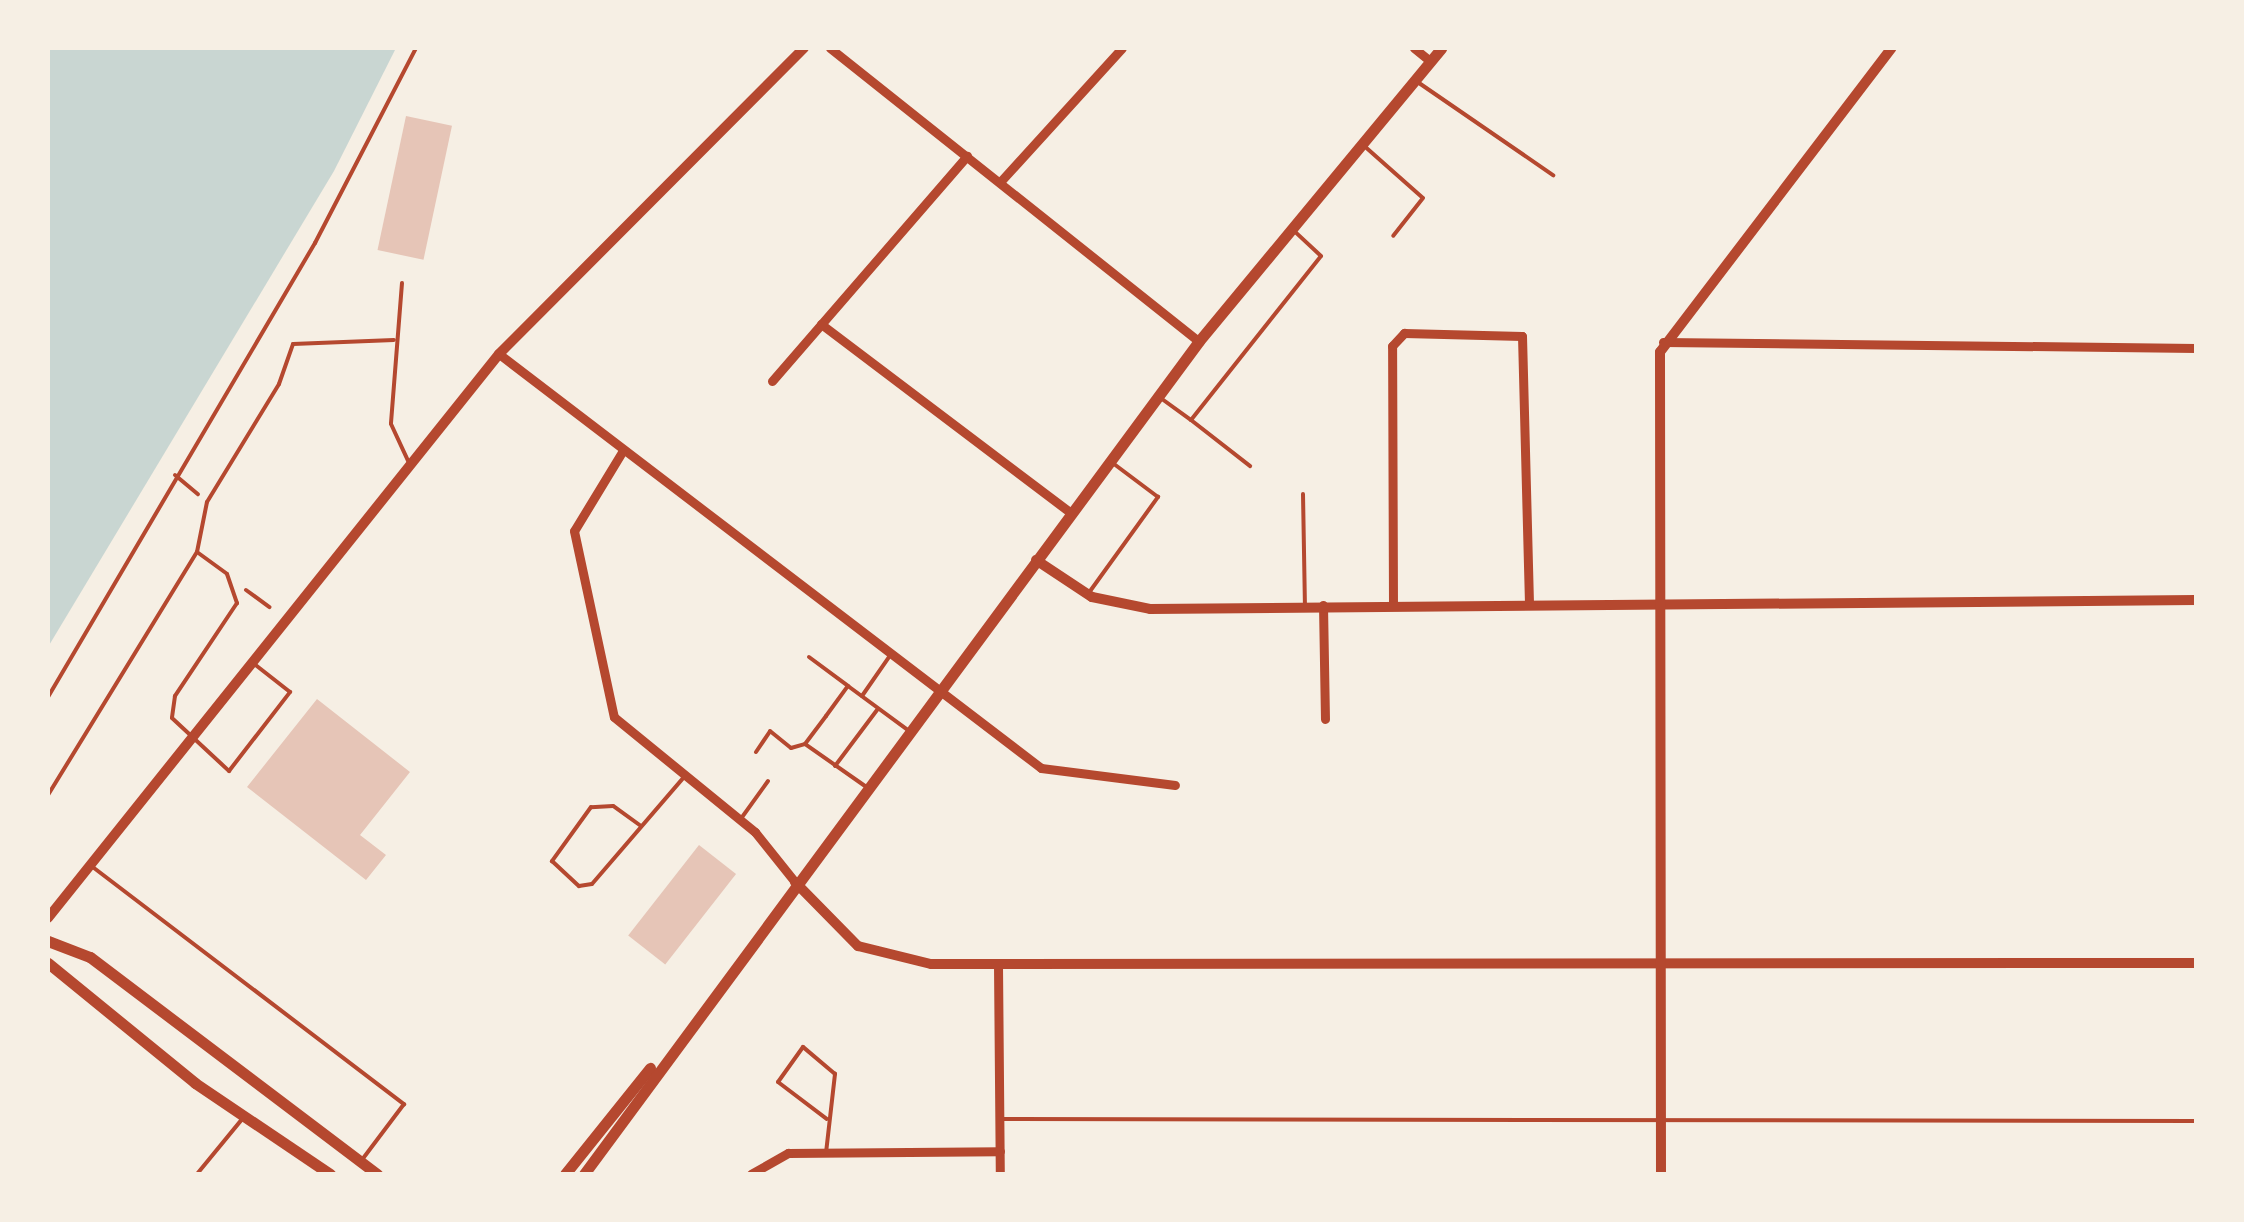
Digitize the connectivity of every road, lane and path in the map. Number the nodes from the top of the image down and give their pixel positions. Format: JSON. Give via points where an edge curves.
{"nodes":[{"id":1,"x":416,"y":48,"type":"edge"},
{"id":2,"x":804,"y":48,"type":"edge"},
{"id":3,"x":830,"y":48,"type":"edge"},
{"id":4,"x":1122,"y":48,"type":"edge"},
{"id":5,"x":1414,"y":48,"type":"edge"},
{"id":6,"x":1441,"y":48,"type":"edge"},
{"id":7,"x":1892,"y":48,"type":"edge"},
{"id":8,"x":1430,"y":61,"type":"junction"},
{"id":9,"x":1415,"y":80,"type":"junction"},
{"id":10,"x":1362,"y":144,"type":"junction"},
{"id":11,"x":967,"y":156,"type":"junction"},
{"id":12,"x":1554,"y":174,"type":"dead end"},
{"id":13,"x":1000,"y":182,"type":"junction"},
{"id":14,"x":1292,"y":229,"type":"junction"},
{"id":15,"x":1392,"y":236,"type":"dead end"},
{"id":16,"x":402,"y":283,"type":"dead end"},
{"id":17,"x":821,"y":324,"type":"junction"},
{"id":18,"x":394,"y":340,"type":"junction"},
{"id":19,"x":1199,"y":341,"type":"junction"},
{"id":20,"x":1663,"y":342,"type":"junction"},
{"id":21,"x":2196,"y":348,"type":"edge"},
{"id":22,"x":499,"y":354,"type":"junction"},
{"id":23,"x":772,"y":381,"type":"dead end"},
{"id":24,"x":1158,"y":396,"type":"junction"},
{"id":25,"x":1191,"y":420,"type":"junction"},
{"id":26,"x":622,"y":452,"type":"junction"},
{"id":27,"x":1109,"y":460,"type":"junction"},
{"id":28,"x":410,"y":465,"type":"junction"},
{"id":29,"x":1250,"y":466,"type":"dead end"},
{"id":30,"x":174,"y":475,"type":"junction"},
{"id":31,"x":1303,"y":494,"type":"dead end"},
{"id":32,"x":207,"y":502,"type":"junction"},
{"id":33,"x":1070,"y":512,"type":"junction"},
{"id":34,"x":196,"y":552,"type":"junction"},
{"id":35,"x":1036,"y":560,"type":"junction"},
{"id":36,"x":236,"y":588,"type":"junction"},
{"id":37,"x":1088,"y":594,"type":"junction"},
{"id":38,"x":2196,"y":600,"type":"edge"},
{"id":39,"x":1529,"y":604,"type":"junction"},
{"id":40,"x":1659,"y":604,"type":"junction"},
{"id":41,"x":1323,"y":605,"type":"junction"},
{"id":42,"x":1393,"y":605,"type":"junction"},
{"id":43,"x":1305,"y":606,"type":"junction"},
{"id":44,"x":269,"y":607,"type":"dead end"},
{"id":45,"x":810,"y":656,"type":"dead end"},
{"id":46,"x":890,"y":656,"type":"junction"},
{"id":47,"x":252,"y":663,"type":"junction"},
{"id":48,"x":848,"y":686,"type":"junction"},
{"id":49,"x":936,"y":692,"type":"junction"},
{"id":50,"x":862,"y":696,"type":"junction"},
{"id":51,"x":48,"y":697,"type":"edge"},
{"id":52,"x":879,"y":708,"type":"junction"},
{"id":53,"x":826,"y":716,"type":"junction"},
{"id":54,"x":1325,"y":719,"type":"dead end"},
{"id":55,"x":833,"y":721,"type":"dead end"},
{"id":56,"x":908,"y":730,"type":"junction"},
{"id":57,"x":850,"y":734,"type":"dead end"},
{"id":58,"x":856,"y":739,"type":"junction"},
{"id":59,"x":190,"y":740,"type":"junction"},
{"id":60,"x":806,"y":744,"type":"junction"},
{"id":61,"x":756,"y":752,"type":"dead end"},
{"id":62,"x":836,"y":766,"type":"junction"},
{"id":63,"x":684,"y":777,"type":"junction"},
{"id":64,"x":768,"y":781,"type":"dead end"},
{"id":65,"x":1174,"y":784,"type":"dead end"},
{"id":66,"x":866,"y":787,"type":"junction"},
{"id":67,"x":48,"y":795,"type":"edge"},
{"id":68,"x":740,"y":820,"type":"junction"},
{"id":69,"x":641,"y":826,"type":"junction"},
{"id":70,"x":90,"y":865,"type":"junction"},
{"id":71,"x":795,"y":882,"type":"junction"},
{"id":72,"x":48,"y":918,"type":"edge"},
{"id":73,"x":48,"y":940,"type":"edge"},
{"id":74,"x":48,"y":962,"type":"edge"},
{"id":75,"x":2196,"y":963,"type":"edge"},
{"id":76,"x":1660,"y":964,"type":"junction"},
{"id":77,"x":998,"y":966,"type":"junction"},
{"id":78,"x":692,"y":1019,"type":"junction"},
{"id":79,"x":243,"y":1118,"type":"junction"},
{"id":80,"x":828,"y":1119,"type":"junction"},
{"id":81,"x":1000,"y":1119,"type":"junction"},
{"id":82,"x":2196,"y":1121,"type":"edge"},
{"id":83,"x":1661,"y":1122,"type":"junction"},
{"id":84,"x":1000,"y":1151,"type":"junction"},
{"id":85,"x":826,"y":1153,"type":"junction"},
{"id":86,"x":360,"y":1163,"type":"junction"},
{"id":87,"x":197,"y":1174,"type":"edge"},
{"id":88,"x":330,"y":1174,"type":"edge"},
{"id":89,"x":377,"y":1174,"type":"edge"},
{"id":90,"x":565,"y":1174,"type":"edge"},
{"id":91,"x":584,"y":1174,"type":"edge"},
{"id":92,"x":751,"y":1174,"type":"edge"},
{"id":93,"x":1000,"y":1174,"type":"edge"},
{"id":94,"x":1662,"y":1174,"type":"edge"}],
"edges":[{"from":1,"to":30,"type":"path","via":[[315,243]]},
{"from":2,"to":22,"type":"street"},
{"from":3,"to":11,"type":"street"},
{"from":4,"to":13,"type":"street"},
{"from":5,"to":8,"type":"street"},
{"from":6,"to":8,"type":"main road"},
{"from":7,"to":20,"type":"street"},
{"from":8,"to":9,"type":"main road"},
{"from":9,"to":10,"type":"main road"},
{"from":9,"to":12,"type":"lane"},
{"from":10,"to":14,"type":"main road"},
{"from":10,"to":15,"type":"lane","via":[[1423,198]]},
{"from":11,"to":13,"type":"street"},
{"from":11,"to":17,"type":"street"},
{"from":13,"to":19,"type":"street"},
{"from":14,"to":19,"type":"main road"},
{"from":14,"to":25,"type":"lane","via":[[1321,256]]},
{"from":16,"to":18,"type":"lane"},
{"from":17,"to":23,"type":"street"},
{"from":17,"to":33,"type":"street"},
{"from":18,"to":28,"type":"lane","via":[[391,432]]},
{"from":18,"to":32,"type":"lane","via":[[293,344],[279,384]]},
{"from":19,"to":24,"type":"main road"},
{"from":20,"to":21,"type":"street"},
{"from":20,"to":40,"type":"street"},
{"from":22,"to":26,"type":"street"},
{"from":22,"to":28,"type":"street"},
{"from":24,"to":25,"type":"lane"},
{"from":24,"to":27,"type":"main road"},
{"from":25,"to":29,"type":"lane"},
{"from":26,"to":46,"type":"street"},
{"from":26,"to":63,"type":"street","via":[[584,508],[574,553],[614,717]]},
{"from":27,"to":33,"type":"main road"},
{"from":27,"to":37,"type":"lane","via":[[1158,498]]},
{"from":28,"to":47,"type":"street"},
{"from":30,"to":32,"type":"path"},
{"from":30,"to":51,"type":"path"},
{"from":31,"to":43,"type":"lane"},
{"from":32,"to":34,"type":"lane"},
{"from":33,"to":35,"type":"main road"},
{"from":34,"to":36,"type":"lane"},
{"from":34,"to":67,"type":"lane"},
{"from":35,"to":37,"type":"street"},
{"from":35,"to":49,"type":"main road"},
{"from":36,"to":44,"type":"path"},
{"from":36,"to":59,"type":"lane","via":[[235,610],[172,702]]},
{"from":37,"to":43,"type":"street","via":[[1150,609]]},
{"from":38,"to":40,"type":"street"},
{"from":39,"to":40,"type":"street"},
{"from":39,"to":42,"type":"street"},
{"from":39,"to":42,"type":"street","via":[[1526,346],[1516,333],[1454,333],[1393,340]]},
{"from":40,"to":76,"type":"street"},
{"from":41,"to":42,"type":"street"},
{"from":41,"to":43,"type":"street"},
{"from":41,"to":54,"type":"street"},
{"from":45,"to":48,"type":"lane"},
{"from":46,"to":49,"type":"street"},
{"from":46,"to":50,"type":"lane"},
{"from":47,"to":59,"type":"street"},
{"from":47,"to":59,"type":"lane","via":[[290,692],[229,771]]},
{"from":48,"to":50,"type":"lane"},
{"from":48,"to":53,"type":"lane"},
{"from":49,"to":56,"type":"main road"},
{"from":49,"to":65,"type":"street","via":[[1048,772]]},
{"from":50,"to":52,"type":"lane"},
{"from":52,"to":56,"type":"lane"},
{"from":52,"to":58,"type":"lane"},
{"from":53,"to":55,"type":"lane"},
{"from":53,"to":60,"type":"lane"},
{"from":56,"to":66,"type":"main road"},
{"from":57,"to":58,"type":"lane"},
{"from":58,"to":62,"type":"lane"},
{"from":59,"to":70,"type":"street"},
{"from":60,"to":61,"type":"lane","via":[[791,748],[770,731]]},
{"from":60,"to":62,"type":"lane"},
{"from":62,"to":66,"type":"lane"},
{"from":63,"to":68,"type":"street"},
{"from":63,"to":69,"type":"lane"},
{"from":64,"to":68,"type":"lane"},
{"from":66,"to":71,"type":"main road"},
{"from":68,"to":71,"type":"street"},
{"from":69,"to":69,"type":"lane","via":[[592,884],[578,886],[552,861],[592,807],[612,806]]},
{"from":70,"to":72,"type":"street"},
{"from":70,"to":86,"type":"lane","via":[[404,1104]]},
{"from":71,"to":77,"type":"street","via":[[814,911],[875,954]]},
{"from":71,"to":78,"type":"main road"},
{"from":73,"to":86,"type":"main road","via":[[90,958]]},
{"from":74,"to":79,"type":"main road"},
{"from":75,"to":76,"type":"street"},
{"from":76,"to":77,"type":"street"},
{"from":76,"to":83,"type":"street"},
{"from":77,"to":81,"type":"street"},
{"from":78,"to":90,"type":"main road"},
{"from":78,"to":91,"type":"main road"},
{"from":79,"to":87,"type":"lane"},
{"from":79,"to":88,"type":"main road"},
{"from":80,"to":80,"type":"lane","via":[[836,1074],[803,1046],[778,1082]]},
{"from":80,"to":85,"type":"lane"},
{"from":81,"to":83,"type":"lane"},
{"from":81,"to":84,"type":"street"},
{"from":82,"to":83,"type":"lane"},
{"from":83,"to":94,"type":"street"},
{"from":84,"to":85,"type":"street"},
{"from":84,"to":93,"type":"street"},
{"from":85,"to":92,"type":"street","via":[[788,1154]]},
{"from":86,"to":89,"type":"main road"}]}
